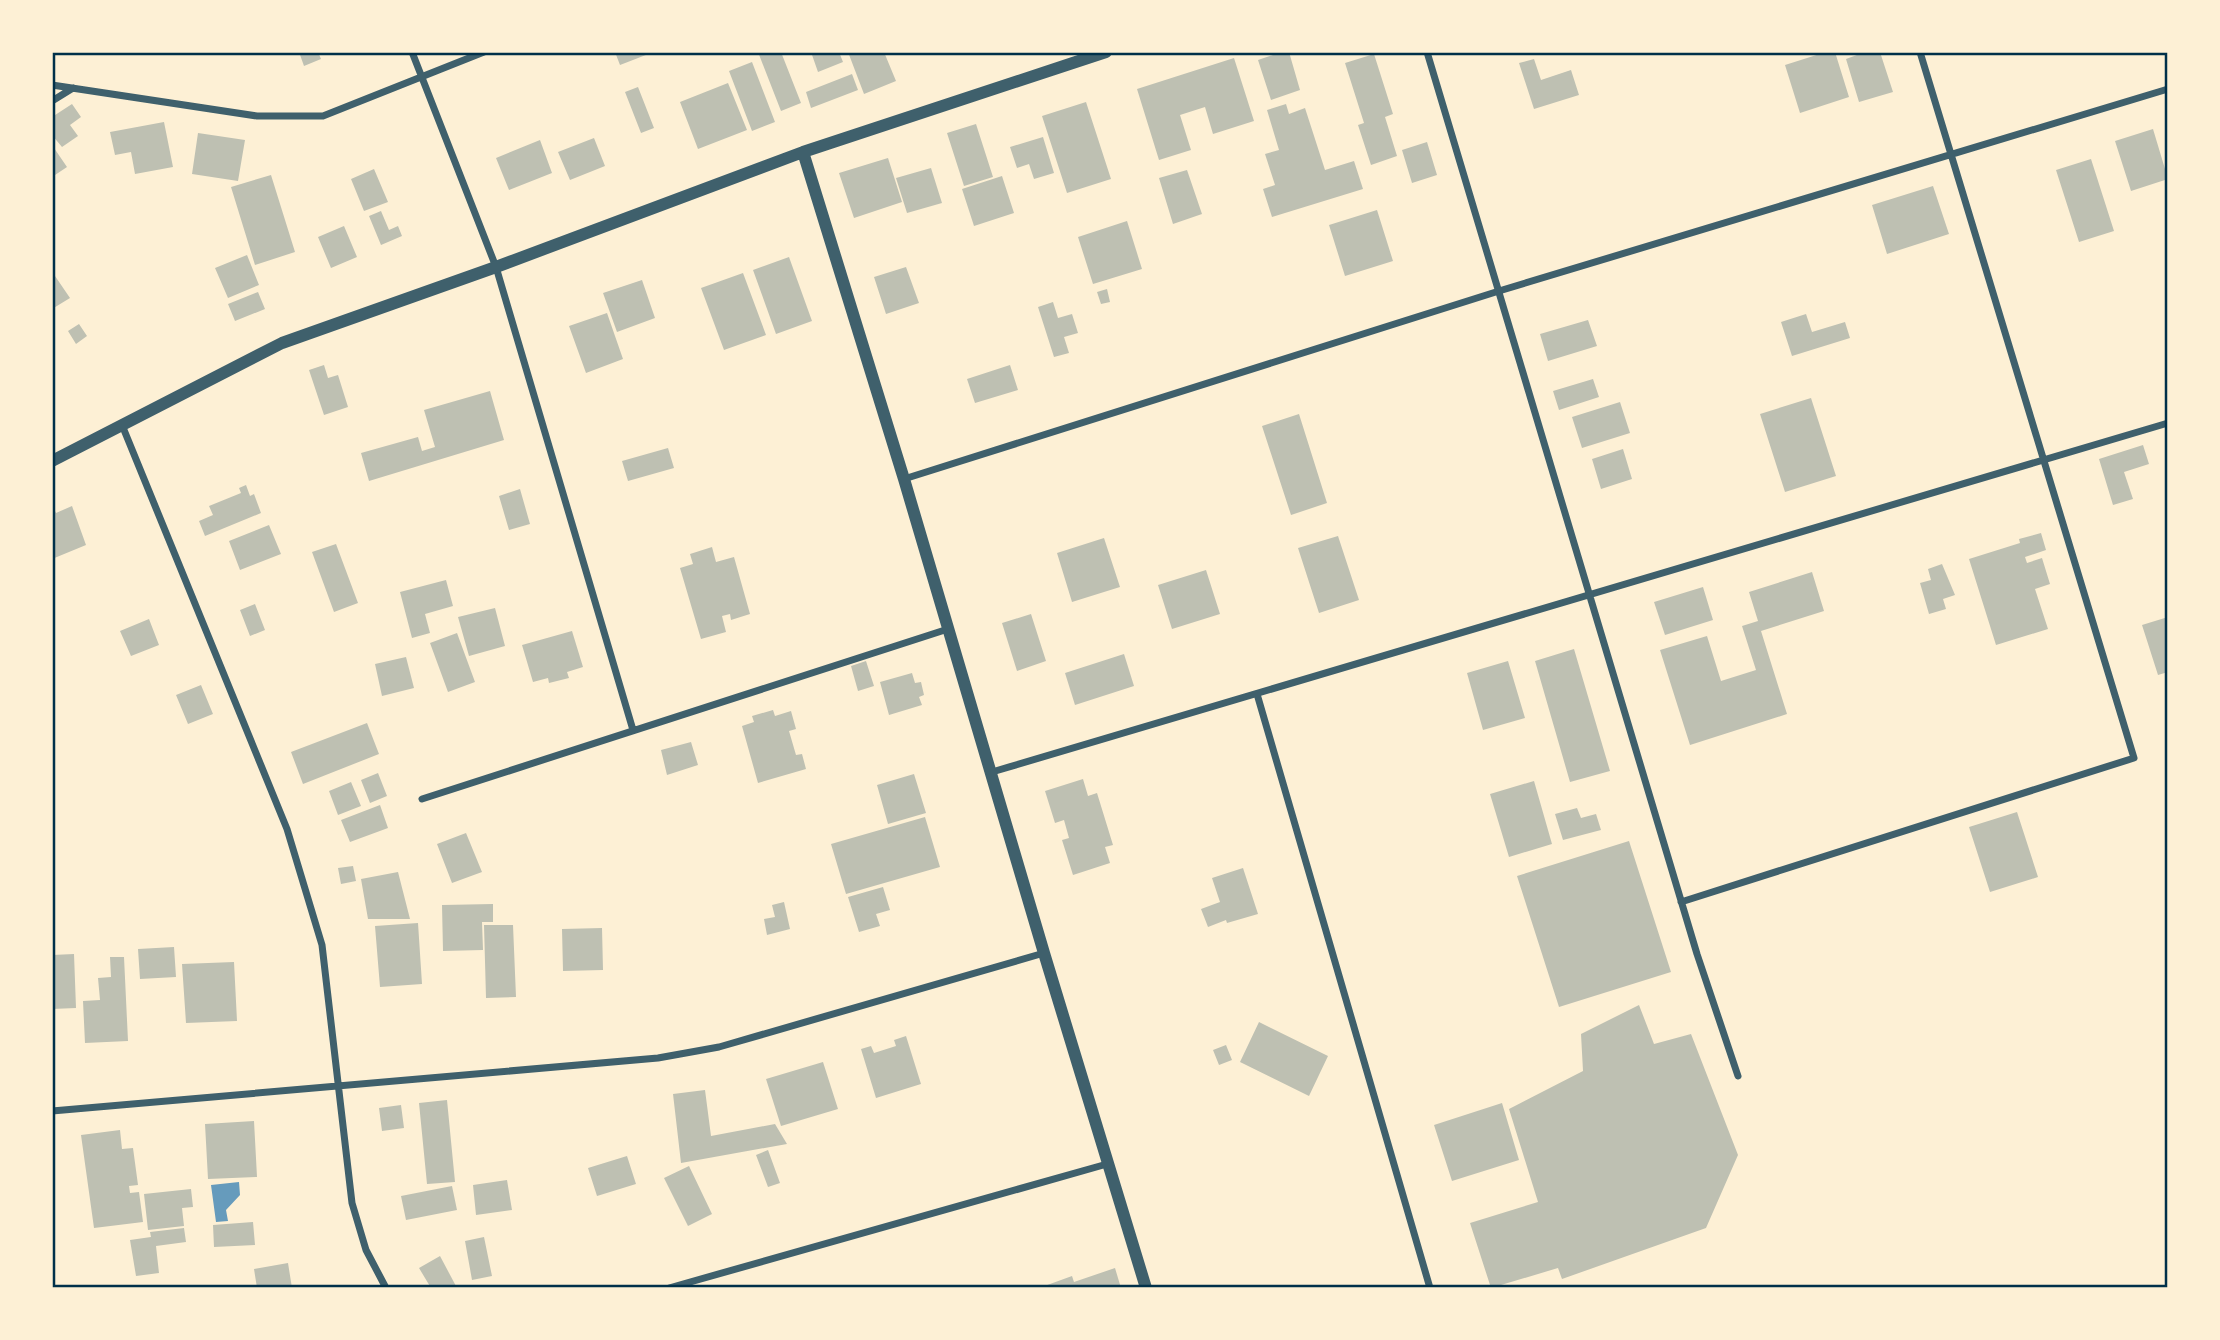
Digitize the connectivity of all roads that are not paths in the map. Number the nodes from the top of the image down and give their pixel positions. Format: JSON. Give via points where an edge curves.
{"nodes":[{"id":1,"x":412,"y":52,"type":"edge"},
{"id":2,"x":484,"y":52,"type":"edge"},
{"id":3,"x":1106,"y":52,"type":"edge"},
{"id":4,"x":1427,"y":52,"type":"edge"},
{"id":5,"x":1920,"y":52,"type":"edge"},
{"id":6,"x":421,"y":78,"type":"junction"},
{"id":7,"x":52,"y":85,"type":"edge"},
{"id":8,"x":73,"y":88,"type":"junction"},
{"id":9,"x":2168,"y":89,"type":"edge"},
{"id":10,"x":52,"y":101,"type":"edge"},
{"id":11,"x":803,"y":152,"type":"junction"},
{"id":12,"x":1951,"y":156,"type":"junction"},
{"id":13,"x":496,"y":267,"type":"junction"},
{"id":14,"x":1499,"y":291,"type":"junction"},
{"id":15,"x":2168,"y":423,"type":"edge"},
{"id":16,"x":122,"y":425,"type":"junction"},
{"id":17,"x":2044,"y":460,"type":"junction"},
{"id":18,"x":52,"y":461,"type":"edge"},
{"id":19,"x":904,"y":478,"type":"junction"},
{"id":20,"x":1590,"y":595,"type":"junction"},
{"id":21,"x":948,"y":629,"type":"junction"},
{"id":22,"x":1257,"y":694,"type":"junction"},
{"id":23,"x":634,"y":730,"type":"junction"},
{"id":24,"x":992,"y":772,"type":"junction"},
{"id":25,"x":422,"y":799,"type":"dead end"},
{"id":26,"x":1681,"y":902,"type":"junction"},
{"id":27,"x":1044,"y":953,"type":"junction"},
{"id":28,"x":1738,"y":1076,"type":"dead end"},
{"id":29,"x":339,"y":1085,"type":"junction"},
{"id":30,"x":52,"y":1111,"type":"edge"},
{"id":31,"x":1107,"y":1164,"type":"junction"},
{"id":32,"x":386,"y":1287,"type":"edge"},
{"id":33,"x":669,"y":1287,"type":"edge"},
{"id":34,"x":1146,"y":1287,"type":"edge"},
{"id":35,"x":1430,"y":1287,"type":"edge"}],
"edges":[{"from":1,"to":6,"type":"street"},
{"from":2,"to":6,"type":"street"},
{"from":3,"to":11,"type":"street"},
{"from":4,"to":14,"type":"street"},
{"from":5,"to":12,"type":"street"},
{"from":6,"to":8,"type":"street","via":[[323,116],[257,116]]},
{"from":6,"to":13,"type":"street"},
{"from":7,"to":8,"type":"street"},
{"from":8,"to":10,"type":"street"},
{"from":9,"to":12,"type":"street"},
{"from":11,"to":13,"type":"street"},
{"from":11,"to":19,"type":"street"},
{"from":12,"to":14,"type":"street"},
{"from":12,"to":17,"type":"street"},
{"from":13,"to":16,"type":"street","via":[[282,343]]},
{"from":13,"to":23,"type":"street"},
{"from":14,"to":19,"type":"street"},
{"from":14,"to":20,"type":"street"},
{"from":15,"to":17,"type":"street"},
{"from":16,"to":18,"type":"street"},
{"from":16,"to":29,"type":"street","via":[[287,829],[322,946]]},
{"from":17,"to":20,"type":"street"},
{"from":17,"to":26,"type":"street","via":[[2134,758]]},
{"from":19,"to":21,"type":"street"},
{"from":20,"to":22,"type":"street"},
{"from":20,"to":26,"type":"street"},
{"from":21,"to":23,"type":"street"},
{"from":21,"to":24,"type":"street"},
{"from":22,"to":24,"type":"street"},
{"from":22,"to":35,"type":"street"},
{"from":23,"to":25,"type":"street"},
{"from":24,"to":27,"type":"street"},
{"from":26,"to":28,"type":"street"},
{"from":27,"to":29,"type":"street","via":[[719,1047],[658,1058]]},
{"from":27,"to":31,"type":"street"},
{"from":29,"to":30,"type":"street"},
{"from":29,"to":32,"type":"street","via":[[352,1203],[366,1250]]},
{"from":31,"to":33,"type":"street"},
{"from":31,"to":34,"type":"street"}]}
